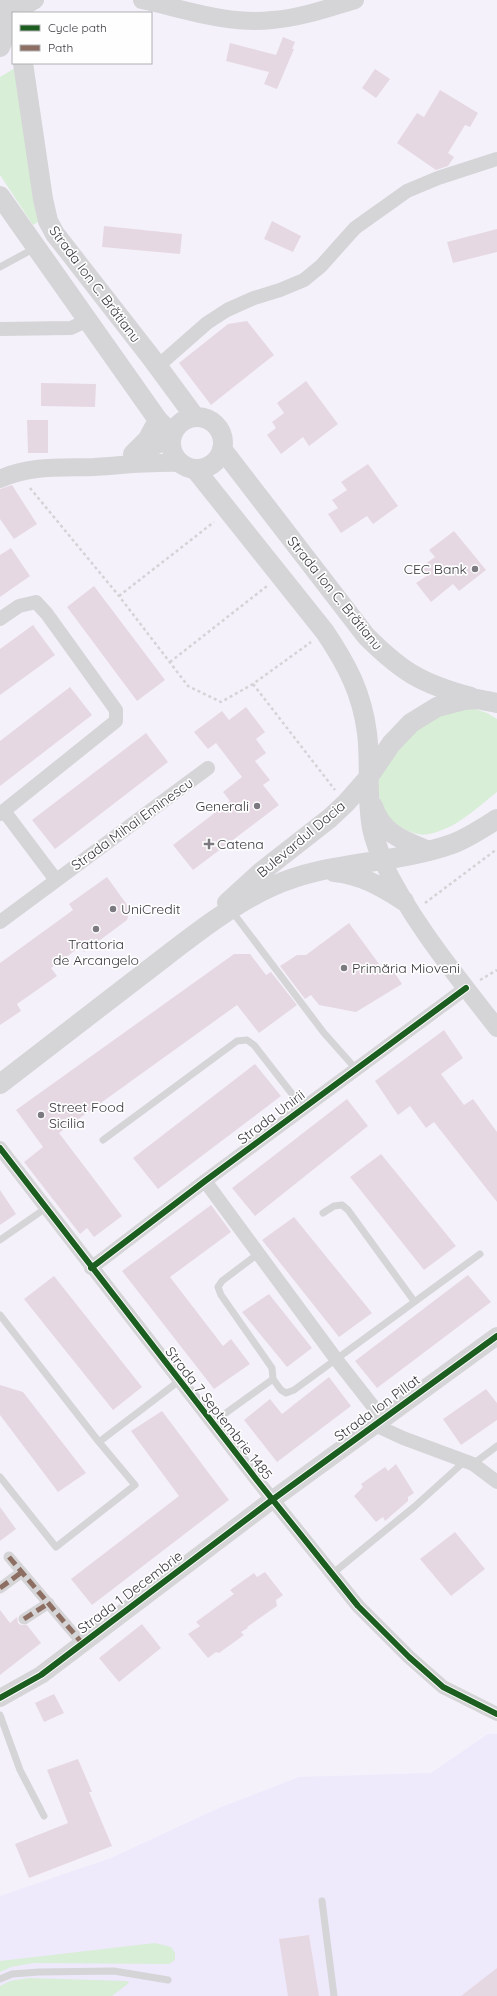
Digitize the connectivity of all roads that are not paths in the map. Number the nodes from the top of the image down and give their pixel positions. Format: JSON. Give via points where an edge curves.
{"nodes":[{"id":1,"x":35,"y":0,"type":"edge"},
{"id":2,"x":142,"y":0,"type":"edge"},
{"id":3,"x":355,"y":0,"type":"edge"},
{"id":4,"x":19,"y":12,"type":"edge"},
{"id":5,"x":10,"y":19,"type":"edge"},
{"id":6,"x":0,"y":47,"type":"edge"},
{"id":7,"x":23,"y":64,"type":"edge"},
{"id":8,"x":497,"y":159,"type":"edge"},
{"id":9,"x":0,"y":196,"type":"edge"},
{"id":10,"x":55,"y":234,"type":"junction"},
{"id":11,"x":36,"y":248,"type":"junction"},
{"id":12,"x":0,"y":267,"type":"edge"},
{"id":13,"x":88,"y":320,"type":"junction"},
{"id":14,"x":0,"y":329,"type":"edge"},
{"id":15,"x":158,"y":366,"type":"junction"},
{"id":16,"x":195,"y":417,"type":"junction"},
{"id":17,"x":158,"y":420,"type":"junction"},
{"id":18,"x":172,"y":437,"type":"junction"},
{"id":19,"x":222,"y":449,"type":"junction"},
{"id":20,"x":126,"y":460,"type":"junction"},
{"id":21,"x":188,"y":466,"type":"junction"},
{"id":22,"x":0,"y":479,"type":"edge"},
{"id":23,"x":0,"y":619,"type":"edge"},
{"id":24,"x":491,"y":703,"type":"edge"},
{"id":25,"x":208,"y":768,"type":"dead end"},
{"id":26,"x":368,"y":786,"type":"junction"},
{"id":27,"x":2,"y":813,"type":"edge"},
{"id":28,"x":497,"y":818,"type":"edge"},
{"id":29,"x":428,"y":851,"type":"junction"},
{"id":30,"x":382,"y":860,"type":"junction"},
{"id":31,"x":316,"y":871,"type":"junction"},
{"id":32,"x":56,"y":880,"type":"junction"},
{"id":33,"x":408,"y":907,"type":"junction"},
{"id":34,"x":231,"y":910,"type":"junction"},
{"id":35,"x":0,"y":922,"type":"edge"},
{"id":36,"x":183,"y":943,"type":"junction"},
{"id":37,"x":466,"y":988,"type":"junction"},
{"id":38,"x":497,"y":1028,"type":"edge"},
{"id":39,"x":356,"y":1069,"type":"junction"},
{"id":40,"x":0,"y":1084,"type":"edge"},
{"id":41,"x":303,"y":1108,"type":"junction"},
{"id":42,"x":102,"y":1140,"type":"dead end"},
{"id":43,"x":0,"y":1148,"type":"edge"},
{"id":44,"x":206,"y":1181,"type":"junction"},
{"id":45,"x":46,"y":1208,"type":"junction"},
{"id":46,"x":323,"y":1213,"type":"dead end"},
{"id":47,"x":0,"y":1240,"type":"edge"},
{"id":48,"x":259,"y":1253,"type":"junction"},
{"id":49,"x":480,"y":1254,"type":"dead end"},
{"id":50,"x":91,"y":1268,"type":"junction"},
{"id":51,"x":414,"y":1301,"type":"junction"},
{"id":52,"x":0,"y":1315,"type":"edge"},
{"id":53,"x":497,"y":1336,"type":"edge"},
{"id":54,"x":336,"y":1360,"type":"junction"},
{"id":55,"x":272,"y":1379,"type":"junction"},
{"id":56,"x":179,"y":1381,"type":"junction"},
{"id":57,"x":379,"y":1422,"type":"junction"},
{"id":58,"x":212,"y":1423,"type":"junction"},
{"id":59,"x":99,"y":1442,"type":"junction"},
{"id":60,"x":497,"y":1446,"type":"edge"},
{"id":61,"x":469,"y":1463,"type":"junction"},
{"id":62,"x":0,"y":1477,"type":"edge"},
{"id":63,"x":497,"y":1482,"type":"edge"},
{"id":64,"x":272,"y":1500,"type":"junction"},
{"id":65,"x":9,"y":1557,"type":"dead end"},
{"id":66,"x":22,"y":1572,"type":"junction"},
{"id":67,"x":332,"y":1574,"type":"junction"},
{"id":68,"x":0,"y":1588,"type":"edge"},
{"id":69,"x":49,"y":1603,"type":"junction"},
{"id":70,"x":24,"y":1619,"type":"dead end"},
{"id":71,"x":82,"y":1643,"type":"junction"},
{"id":72,"x":0,"y":1698,"type":"edge"},
{"id":73,"x":497,"y":1714,"type":"edge"},
{"id":74,"x":0,"y":1715,"type":"edge"},
{"id":75,"x":44,"y":1816,"type":"dead end"},
{"id":76,"x":322,"y":1901,"type":"dead end"},
{"id":77,"x":0,"y":1979,"type":"edge"},
{"id":78,"x":168,"y":1980,"type":"dead end"},
{"id":79,"x":334,"y":1996,"type":"edge"}],
"edges":[{"from":1,"to":4,"type":"street"},
{"from":2,"to":3,"type":"street","via":[[228,19],[254,21],[304,14]]},
{"from":5,"to":6,"type":"main road"},
{"from":7,"to":10,"type":"main road","name":"Strada Ion C. Brătianu","via":[[43,199],[48,221]]},
{"from":8,"to":15,"type":"street","via":[[438,178],[407,192],[355,228],[321,266],[304,280],[227,310]]},
{"from":9,"to":11,"type":"main road","name":"Strada Ion C. Brătianu"},
{"from":10,"to":11,"type":"main road"},
{"from":10,"to":15,"type":"main road","name":"Strada Ion C. Brătianu"},
{"from":11,"to":12,"type":"lane"},
{"from":11,"to":13,"type":"main road","name":"Strada Ion C. Brătianu"},
{"from":13,"to":14,"type":"street","via":[[71,328]]},
{"from":13,"to":17,"type":"main road","name":"Strada Ion C. Brătianu"},
{"from":15,"to":16,"type":"main road","name":"Strada Ion C. Brătianu"},
{"from":16,"to":18,"type":"main road","via":[[183,421]]},
{"from":16,"to":19,"type":"main road","via":[[216,425],[222,435]]},
{"from":17,"to":18,"type":"main road","name":"Strada Ion C. Brătianu"},
{"from":17,"to":20,"type":"main road","via":[[148,440]]},
{"from":18,"to":20,"type":"street"},
{"from":18,"to":21,"type":"main road","via":[[172,452]]},
{"from":19,"to":21,"type":"main road","via":[[218,459],[210,466]]},
{"from":19,"to":24,"type":"main road","name":"Strada Ion C. Brătianu","via":[[361,630],[388,658],[428,684]]},
{"from":20,"to":21,"type":"street"},
{"from":20,"to":22,"type":"street","via":[[31,469]]},
{"from":21,"to":26,"type":"main road","via":[[280,575],[325,632],[347,666],[359,697],[367,733]]},
{"from":23,"to":27,"type":"street","via":[[19,606],[36,602],[116,710],[116,721]]},
{"from":24,"to":26,"type":"main road","name":"Bulevardul Dacia","via":[[464,700],[437,707],[411,723],[391,744]]},
{"from":25,"to":32,"type":"street","name":"Strada Mihai Eminescu"},
{"from":26,"to":29,"type":"main road","via":[[374,810],[385,828],[399,839]]},
{"from":26,"to":30,"type":"main road","via":[[372,829]]},
{"from":26,"to":36,"type":"main road","name":"Bulevardul Dacia","via":[[261,872]]},
{"from":27,"to":32,"type":"street"},
{"from":28,"to":29,"type":"main road","name":"Bulevardul Dacia","via":[[453,843]]},
{"from":29,"to":30,"type":"main road","name":"Bulevardul Dacia"},
{"from":30,"to":31,"type":"main road","name":"Bulevardul Dacia"},
{"from":30,"to":33,"type":"street"},
{"from":31,"to":33,"type":"main road","via":[[339,872],[362,878],[384,888]]},
{"from":31,"to":34,"type":"main road","name":"Bulevardul Dacia","via":[[270,887]]},
{"from":32,"to":35,"type":"street","name":"Strada Mihai Eminescu"},
{"from":33,"to":37,"type":"street"},
{"from":34,"to":36,"type":"main road","name":"Bulevardul Dacia"},
{"from":34,"to":39,"type":"lane","via":[[324,1033]]},
{"from":36,"to":40,"type":"main road","name":"Bulevardul Dacia"},
{"from":37,"to":38,"type":"street"},
{"from":37,"to":39,"type":"street","name":"Strada Unirii"},
{"from":39,"to":41,"type":"street","name":"Strada Unirii"},
{"from":41,"to":42,"type":"lane","via":[[254,1045],[247,1040],[236,1041]]},
{"from":41,"to":44,"type":"street","name":"Strada Unirii"},
{"from":43,"to":45,"type":"street","name":"Strada 7 Septembrie 1485"},
{"from":44,"to":48,"type":"street","name":"Strada Ion Pillat"},
{"from":44,"to":50,"type":"street","name":"Strada Unirii"},
{"from":45,"to":47,"type":"lane"},
{"from":45,"to":50,"type":"street","name":"Strada 7 Septembrie 1485"},
{"from":46,"to":51,"type":"lane","via":[[334,1206],[342,1205],[348,1210]]},
{"from":48,"to":54,"type":"street","name":"Strada Ion Pillat"},
{"from":48,"to":55,"type":"lane","via":[[222,1281],[218,1287],[272,1368]]},
{"from":49,"to":51,"type":"lane"},
{"from":50,"to":56,"type":"street","name":"Strada 7 Septembrie 1485"},
{"from":51,"to":54,"type":"lane"},
{"from":52,"to":59,"type":"lane"},
{"from":53,"to":57,"type":"street","name":"Strada Ion Pillat"},
{"from":54,"to":55,"type":"lane","via":[[286,1393]]},
{"from":54,"to":57,"type":"street","name":"Strada Ion Pillat"},
{"from":55,"to":58,"type":"lane"},
{"from":56,"to":58,"type":"street","name":"Strada 7 Septembrie 1485"},
{"from":56,"to":59,"type":"lane"},
{"from":57,"to":61,"type":"street","via":[[403,1438]]},
{"from":57,"to":64,"type":"street","name":"Strada Ion Pillat"},
{"from":58,"to":64,"type":"street","name":"Strada 7 Septembrie 1485"},
{"from":59,"to":62,"type":"lane","via":[[135,1485],[56,1547]]},
{"from":60,"to":61,"type":"lane"},
{"from":61,"to":63,"type":"street"},
{"from":61,"to":67,"type":"lane"},
{"from":64,"to":67,"type":"street","name":"Strada 7 Septembrie 1485"},
{"from":64,"to":71,"type":"street","name":"Strada 1 Decembrie"},
{"from":65,"to":66,"type":"street"},
{"from":66,"to":68,"type":"street"},
{"from":66,"to":69,"type":"street"},
{"from":67,"to":73,"type":"street","name":"Strada 7 Septembrie 1485","via":[[358,1606],[443,1687]]},
{"from":69,"to":70,"type":"street"},
{"from":69,"to":71,"type":"street"},
{"from":71,"to":72,"type":"street","name":"Strada 1 Decembrie","via":[[41,1675]]},
{"from":74,"to":75,"type":"lane","via":[[20,1770]]},
{"from":76,"to":79,"type":"lane"},
{"from":77,"to":78,"type":"lane","via":[[12,1974],[39,1972],[114,1971]]}]}
